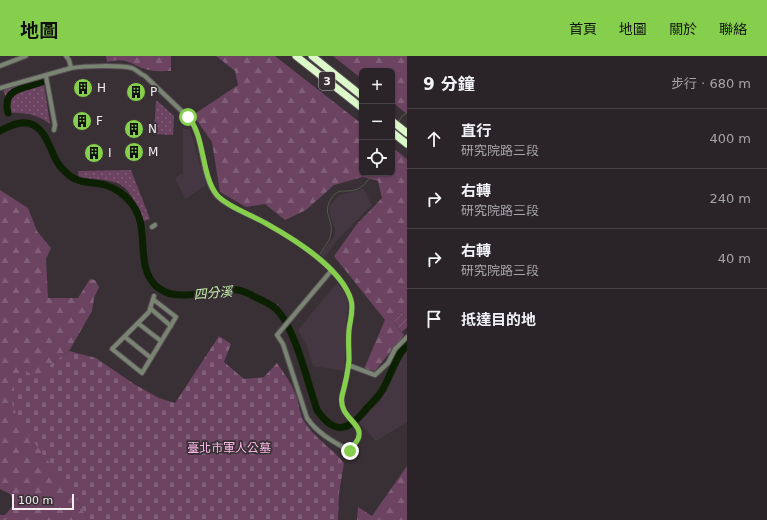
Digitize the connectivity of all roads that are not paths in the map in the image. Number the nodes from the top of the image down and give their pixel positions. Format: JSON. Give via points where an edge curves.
{"nodes":[{"id":1,"x":26,"y":56,"type":"edge"},
{"id":2,"x":66,"y":56,"type":"edge"},
{"id":3,"x":296,"y":56,"type":"edge"},
{"id":4,"x":312,"y":56,"type":"edge"},
{"id":5,"x":316,"y":56,"type":"edge"},
{"id":6,"x":0,"y":66,"type":"edge"},
{"id":7,"x":71,"y":68,"type":"junction"},
{"id":8,"x":46,"y":76,"type":"junction"},
{"id":9,"x":340,"y":79,"type":"junction"},
{"id":10,"x":0,"y":88,"type":"edge"},
{"id":11,"x":359,"y":94,"type":"edge"},
{"id":12,"x":359,"y":105,"type":"edge"},
{"id":13,"x":395,"y":123,"type":"edge"},
{"id":14,"x":54,"y":130,"type":"dead end"},
{"id":15,"x":407,"y":133,"type":"edge"},
{"id":16,"x":395,"y":134,"type":"edge"},
{"id":17,"x":407,"y":144,"type":"edge"},
{"id":18,"x":331,"y":271,"type":"junction"},
{"id":19,"x":151,"y":309,"type":"junction"},
{"id":20,"x":139,"y":324,"type":"junction"},
{"id":21,"x":171,"y":326,"type":"junction"},
{"id":22,"x":125,"y":337,"type":"junction"},
{"id":23,"x":407,"y":337,"type":"edge"},
{"id":24,"x":161,"y":341,"type":"junction"},
{"id":25,"x":151,"y":358,"type":"junction"},
{"id":26,"x":348,"y":366,"type":"junction"}],
"edges":[{"from":1,"to":6,"type":"street"},
{"from":2,"to":7,"type":"street"},
{"from":3,"to":12,"type":"highway","number":"3"},
{"from":4,"to":9,"type":"highway","number":"3"},
{"from":5,"to":9,"type":"highway"},
{"from":7,"to":8,"type":"street"},
{"from":7,"to":18,"type":"street","via":[[131,68],[145,76],[193,124],[208,178],[217,195],[225,202],[290,237],[314,254]]},
{"from":8,"to":10,"type":"street"},
{"from":8,"to":14,"type":"street"},
{"from":9,"to":11,"type":"highway","number":"3"},
{"from":13,"to":15,"type":"highway"},
{"from":16,"to":17,"type":"highway"},
{"from":18,"to":26,"type":"street","via":[[344,286],[352,301]]},
{"from":18,"to":26,"type":"street","via":[[278,335],[307,418],[320,433],[350,451],[359,438],[359,431],[342,405]]},
{"from":19,"to":20,"type":"street"},
{"from":19,"to":21,"type":"street"},
{"from":19,"to":21,"type":"street","via":[[154,298],[176,317]]},
{"from":20,"to":22,"type":"street"},
{"from":20,"to":24,"type":"street"},
{"from":21,"to":24,"type":"street"},
{"from":22,"to":25,"type":"street"},
{"from":22,"to":25,"type":"street","via":[[112,349],[142,373]]},
{"from":23,"to":26,"type":"street","via":[[388,363],[375,375]]},
{"from":24,"to":25,"type":"street"}]}
